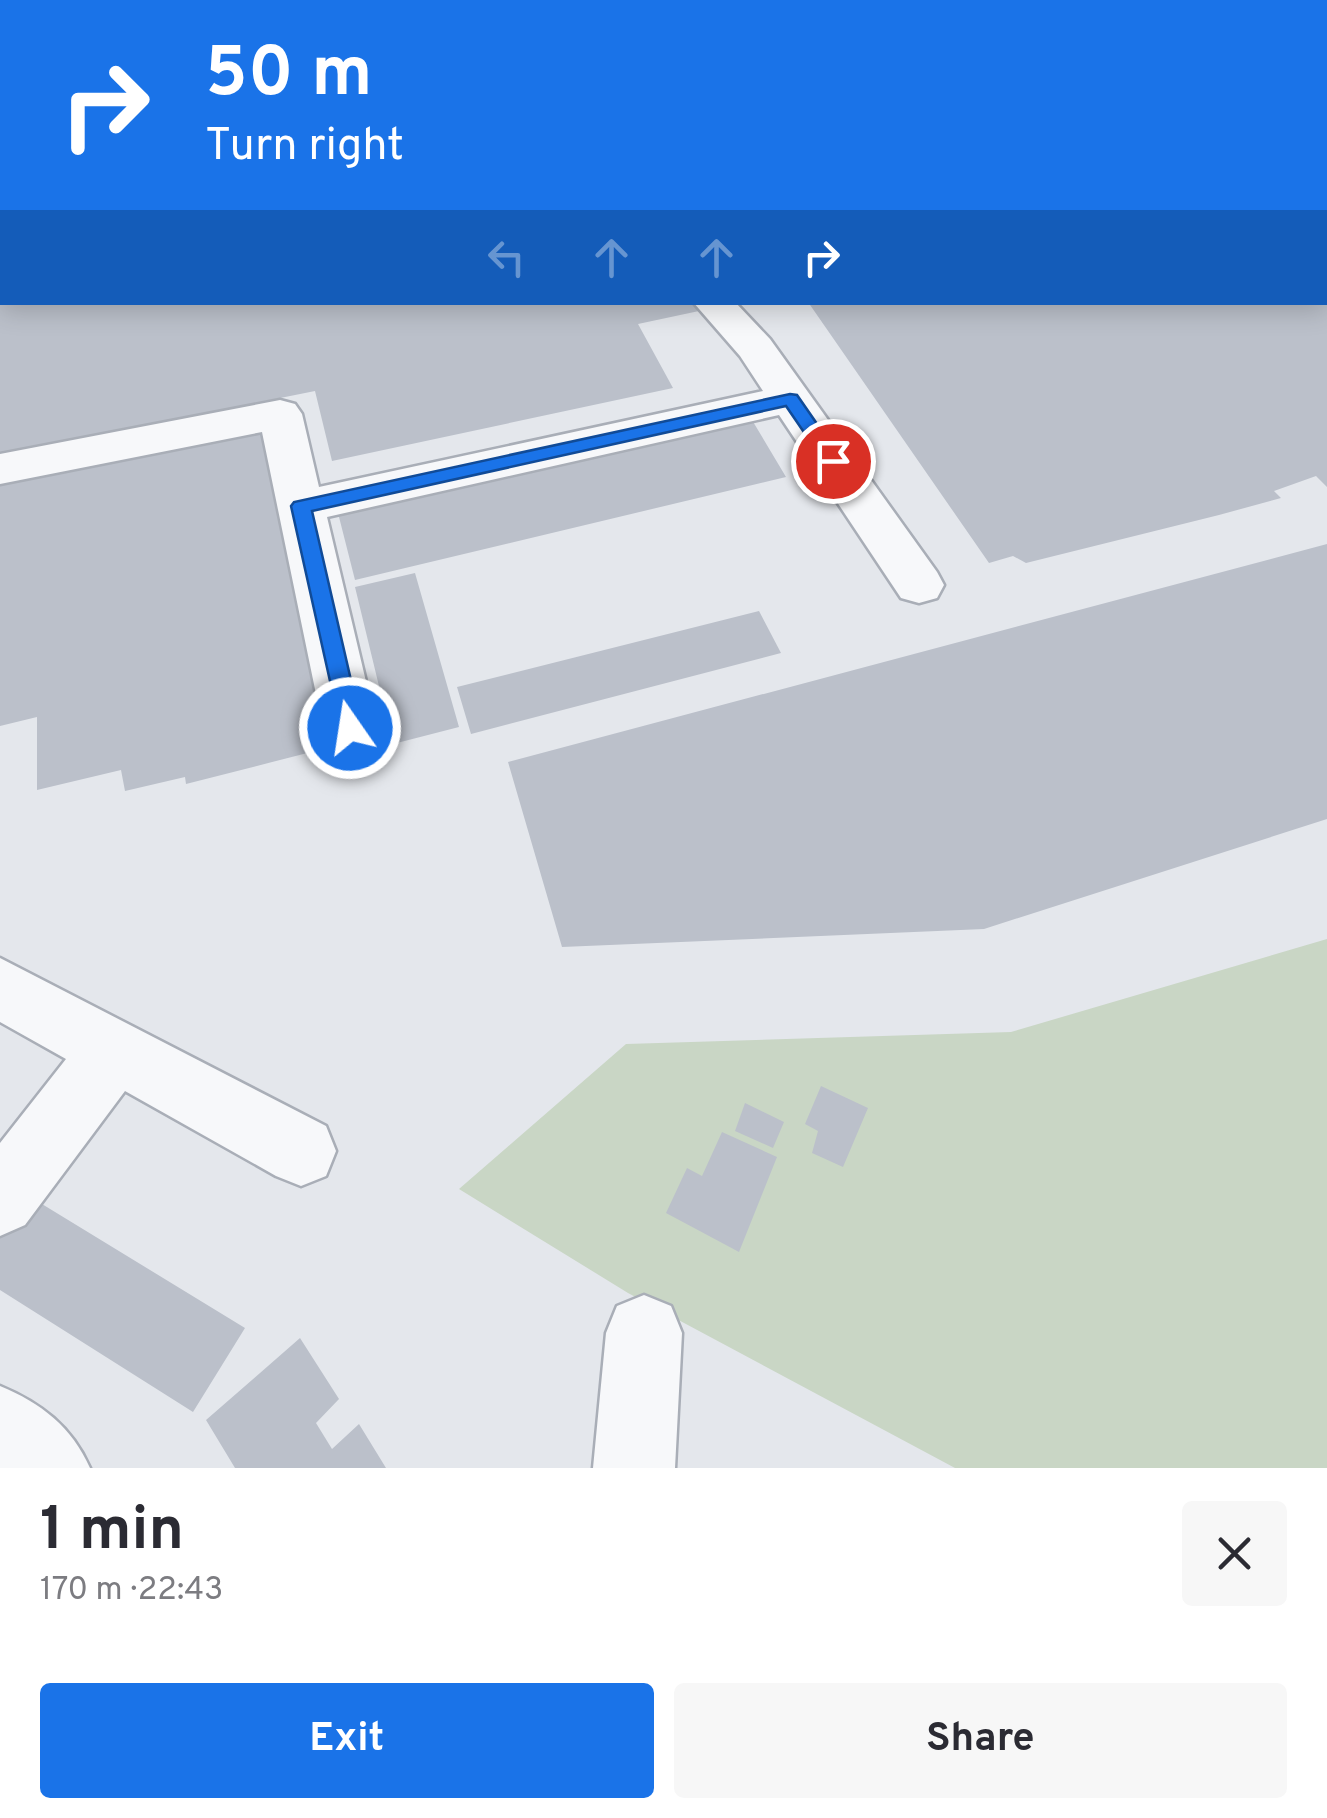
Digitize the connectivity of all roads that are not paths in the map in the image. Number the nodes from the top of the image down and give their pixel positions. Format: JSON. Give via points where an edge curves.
{"nodes":[{"id":1,"x":715,"y":305,"type":"edge"},
{"id":2,"x":790,"y":399,"type":"junction"},
{"id":3,"x":0,"y":468,"type":"edge"},
{"id":4,"x":301,"y":506,"type":"junction"},
{"id":5,"x":919,"y":585,"type":"dead end"},
{"id":6,"x":350,"y":728,"type":"dead end"},
{"id":7,"x":0,"y":988,"type":"edge"},
{"id":8,"x":114,"y":1052,"type":"junction"},
{"id":9,"x":301,"y":1151,"type":"dead end"},
{"id":10,"x":0,"y":1200,"type":"edge"},
{"id":11,"x":644,"y":1333,"type":"dead end"},
{"id":12,"x":0,"y":1426,"type":"edge"},
{"id":13,"x":48,"y":1468,"type":"edge"},
{"id":14,"x":634,"y":1468,"type":"edge"}],
"edges":[{"from":1,"to":2,"type":"street"},
{"from":2,"to":4,"type":"street"},
{"from":2,"to":5,"type":"street"},
{"from":3,"to":4,"type":"street","via":[[280,414]]},
{"from":4,"to":6,"type":"street"},
{"from":7,"to":8,"type":"street"},
{"from":8,"to":9,"type":"street"},
{"from":8,"to":10,"type":"street"},
{"from":11,"to":14,"type":"street"},
{"from":12,"to":13,"type":"street"}]}
